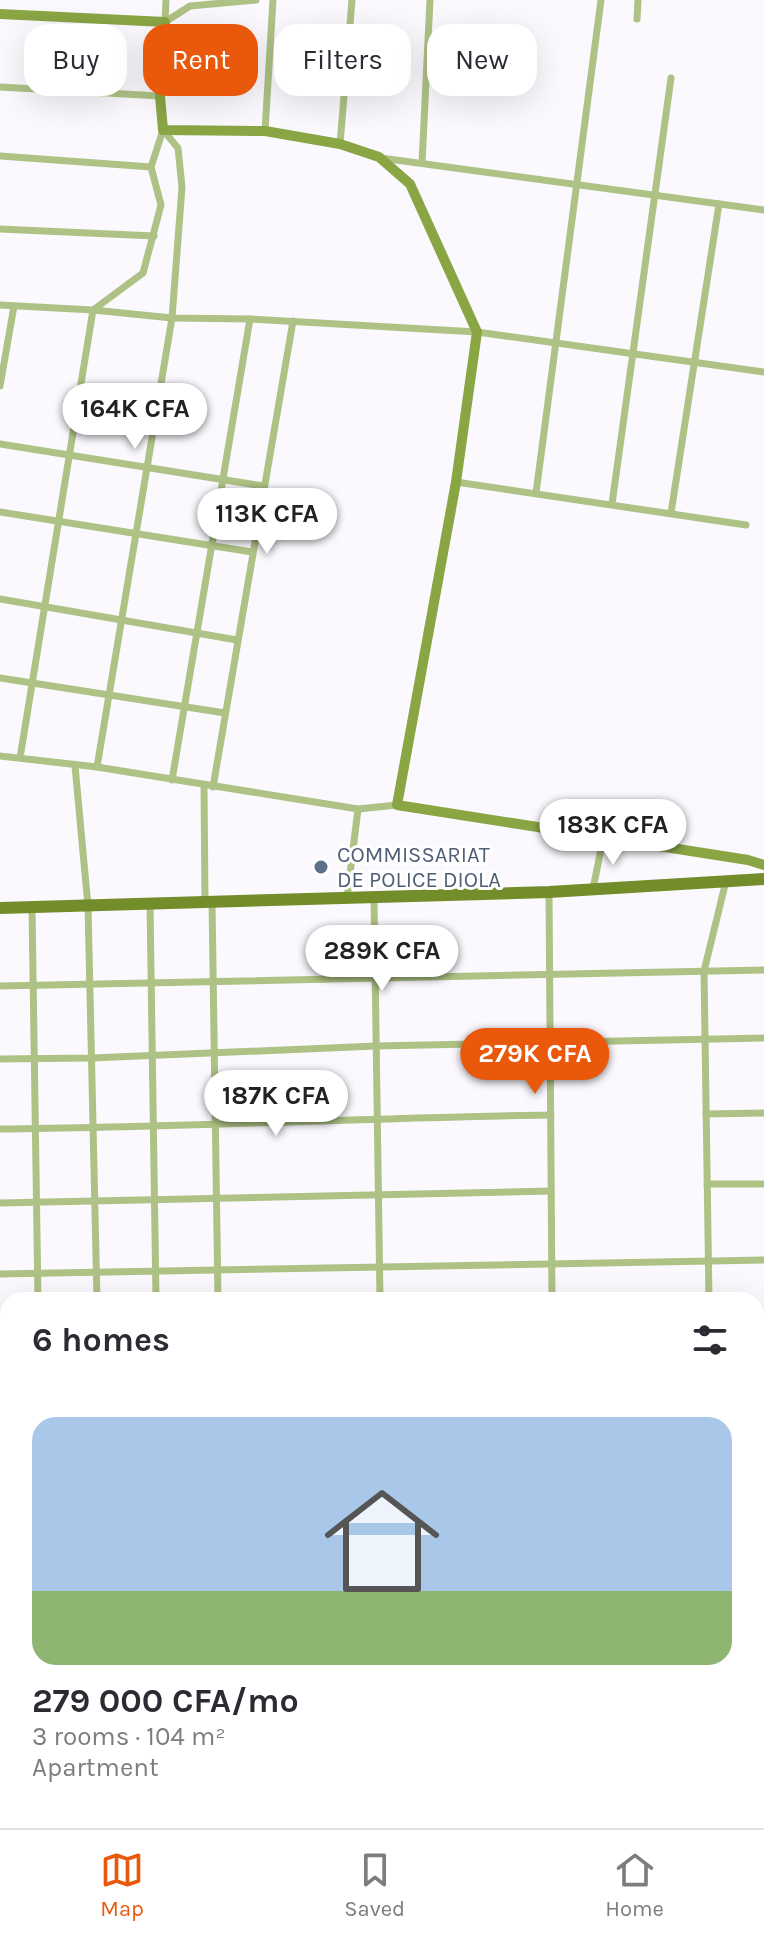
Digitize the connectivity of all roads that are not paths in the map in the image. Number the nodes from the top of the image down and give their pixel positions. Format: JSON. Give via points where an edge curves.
{"nodes":[{"id":1,"x":166,"y":0,"type":"edge"},
{"id":2,"x":256,"y":0,"type":"edge"},
{"id":3,"x":273,"y":0,"type":"edge"},
{"id":4,"x":352,"y":0,"type":"edge"},
{"id":5,"x":430,"y":0,"type":"edge"},
{"id":6,"x":601,"y":0,"type":"edge"},
{"id":7,"x":638,"y":0,"type":"edge"},
{"id":8,"x":0,"y":14,"type":"edge"},
{"id":9,"x":637,"y":19,"type":"dead end"},
{"id":10,"x":165,"y":22,"type":"junction"},
{"id":11,"x":671,"y":78,"type":"dead end"},
{"id":12,"x":0,"y":87,"type":"edge"},
{"id":13,"x":143,"y":95,"type":"edge"},
{"id":14,"x":160,"y":96,"type":"edge"},
{"id":15,"x":163,"y":130,"type":"junction"},
{"id":16,"x":265,"y":131,"type":"junction"},
{"id":17,"x":340,"y":144,"type":"junction"},
{"id":18,"x":0,"y":156,"type":"edge"},
{"id":19,"x":379,"y":157,"type":"junction"},
{"id":20,"x":422,"y":163,"type":"junction"},
{"id":21,"x":151,"y":167,"type":"junction"},
{"id":22,"x":576,"y":184,"type":"junction"},
{"id":23,"x":655,"y":195,"type":"junction"},
{"id":24,"x":719,"y":204,"type":"junction"},
{"id":25,"x":764,"y":210,"type":"edge"},
{"id":26,"x":0,"y":229,"type":"edge"},
{"id":27,"x":154,"y":236,"type":"junction"},
{"id":28,"x":0,"y":305,"type":"edge"},
{"id":29,"x":14,"y":306,"type":"junction"},
{"id":30,"x":93,"y":310,"type":"junction"},
{"id":31,"x":172,"y":318,"type":"junction"},
{"id":32,"x":250,"y":319,"type":"junction"},
{"id":33,"x":293,"y":321,"type":"junction"},
{"id":34,"x":477,"y":332,"type":"junction"},
{"id":35,"x":556,"y":343,"type":"junction"},
{"id":36,"x":633,"y":355,"type":"junction"},
{"id":37,"x":693,"y":363,"type":"junction"},
{"id":38,"x":764,"y":372,"type":"edge"},
{"id":39,"x":0,"y":386,"type":"edge"},
{"id":40,"x":0,"y":444,"type":"edge"},
{"id":41,"x":68,"y":455,"type":"junction"},
{"id":42,"x":148,"y":467,"type":"junction"},
{"id":43,"x":223,"y":480,"type":"junction"},
{"id":44,"x":456,"y":482,"type":"junction"},
{"id":45,"x":263,"y":486,"type":"junction"},
{"id":46,"x":536,"y":493,"type":"junction"},
{"id":47,"x":612,"y":504,"type":"junction"},
{"id":48,"x":0,"y":512,"type":"edge"},
{"id":49,"x":671,"y":513,"type":"junction"},
{"id":50,"x":58,"y":521,"type":"junction"},
{"id":51,"x":746,"y":525,"type":"dead end"},
{"id":52,"x":136,"y":533,"type":"junction"},
{"id":53,"x":212,"y":544,"type":"junction"},
{"id":54,"x":252,"y":552,"type":"junction"},
{"id":55,"x":0,"y":599,"type":"edge"},
{"id":56,"x":44,"y":606,"type":"junction"},
{"id":57,"x":122,"y":619,"type":"junction"},
{"id":58,"x":197,"y":632,"type":"junction"},
{"id":59,"x":237,"y":640,"type":"junction"},
{"id":60,"x":0,"y":678,"type":"edge"},
{"id":61,"x":32,"y":683,"type":"junction"},
{"id":62,"x":109,"y":694,"type":"junction"},
{"id":63,"x":185,"y":706,"type":"junction"},
{"id":64,"x":225,"y":713,"type":"junction"},
{"id":65,"x":0,"y":756,"type":"edge"},
{"id":66,"x":20,"y":758,"type":"junction"},
{"id":67,"x":0,"y":766,"type":"edge"},
{"id":68,"x":75,"y":766,"type":"junction"},
{"id":69,"x":97,"y":767,"type":"junction"},
{"id":70,"x":172,"y":780,"type":"junction"},
{"id":71,"x":208,"y":786,"type":"junction"},
{"id":72,"x":397,"y":805,"type":"junction"},
{"id":73,"x":358,"y":809,"type":"junction"},
{"id":74,"x":603,"y":839,"type":"junction"},
{"id":75,"x":764,"y":865,"type":"edge"},
{"id":76,"x":764,"y":879,"type":"edge"},
{"id":77,"x":726,"y":881,"type":"junction"},
{"id":78,"x":593,"y":889,"type":"junction"},
{"id":79,"x":549,"y":892,"type":"junction"},
{"id":80,"x":347,"y":898,"type":"junction"},
{"id":81,"x":374,"y":898,"type":"junction"},
{"id":82,"x":208,"y":902,"type":"junction"},
{"id":83,"x":150,"y":904,"type":"junction"},
{"id":84,"x":88,"y":906,"type":"junction"},
{"id":85,"x":0,"y":908,"type":"edge"},
{"id":86,"x":32,"y":909,"type":"junction"},
{"id":87,"x":764,"y":970,"type":"edge"},
{"id":88,"x":704,"y":971,"type":"junction"},
{"id":89,"x":550,"y":974,"type":"junction"},
{"id":90,"x":375,"y":977,"type":"junction"},
{"id":91,"x":213,"y":981,"type":"junction"},
{"id":92,"x":151,"y":982,"type":"junction"},
{"id":93,"x":90,"y":983,"type":"junction"},
{"id":94,"x":0,"y":986,"type":"edge"},
{"id":95,"x":33,"y":986,"type":"junction"},
{"id":96,"x":764,"y":1038,"type":"edge"},
{"id":97,"x":705,"y":1039,"type":"junction"},
{"id":98,"x":550,"y":1042,"type":"junction"},
{"id":99,"x":376,"y":1046,"type":"junction"},
{"id":100,"x":215,"y":1053,"type":"junction"},
{"id":101,"x":152,"y":1055,"type":"junction"},
{"id":102,"x":92,"y":1058,"type":"junction"},
{"id":103,"x":0,"y":1059,"type":"edge"},
{"id":104,"x":34,"y":1059,"type":"junction"},
{"id":105,"x":764,"y":1113,"type":"edge"},
{"id":106,"x":706,"y":1114,"type":"junction"},
{"id":107,"x":551,"y":1115,"type":"junction"},
{"id":108,"x":377,"y":1118,"type":"junction"},
{"id":109,"x":217,"y":1124,"type":"junction"},
{"id":110,"x":95,"y":1128,"type":"junction"},
{"id":111,"x":154,"y":1128,"type":"junction"},
{"id":112,"x":0,"y":1129,"type":"edge"},
{"id":113,"x":35,"y":1129,"type":"junction"},
{"id":114,"x":707,"y":1184,"type":"junction"},
{"id":115,"x":764,"y":1184,"type":"edge"},
{"id":116,"x":551,"y":1191,"type":"junction"},
{"id":117,"x":378,"y":1195,"type":"junction"},
{"id":118,"x":216,"y":1198,"type":"junction"},
{"id":119,"x":154,"y":1199,"type":"junction"},
{"id":120,"x":96,"y":1201,"type":"junction"},
{"id":121,"x":0,"y":1203,"type":"edge"},
{"id":122,"x":37,"y":1203,"type":"junction"},
{"id":123,"x":764,"y":1260,"type":"edge"},
{"id":124,"x":708,"y":1261,"type":"junction"},
{"id":125,"x":552,"y":1264,"type":"junction"},
{"id":126,"x":379,"y":1267,"type":"junction"},
{"id":127,"x":217,"y":1270,"type":"junction"},
{"id":128,"x":155,"y":1271,"type":"junction"},
{"id":129,"x":96,"y":1273,"type":"junction"},
{"id":130,"x":0,"y":1274,"type":"edge"},
{"id":131,"x":38,"y":1275,"type":"junction"},
{"id":132,"x":38,"y":1292,"type":"edge"},
{"id":133,"x":97,"y":1292,"type":"edge"},
{"id":134,"x":156,"y":1292,"type":"edge"},
{"id":135,"x":218,"y":1292,"type":"edge"},
{"id":136,"x":380,"y":1292,"type":"edge"},
{"id":137,"x":552,"y":1292,"type":"edge"},
{"id":138,"x":709,"y":1292,"type":"edge"}],
"edges":[{"from":1,"to":10,"type":"street"},
{"from":2,"to":10,"type":"street","via":[[190,6]]},
{"from":3,"to":16,"type":"street"},
{"from":4,"to":17,"type":"street"},
{"from":5,"to":20,"type":"street"},
{"from":6,"to":22,"type":"street"},
{"from":7,"to":9,"type":"street"},
{"from":8,"to":10,"type":"street"},
{"from":11,"to":23,"type":"street"},
{"from":12,"to":13,"type":"street"},
{"from":14,"to":15,"type":"street"},
{"from":15,"to":16,"type":"street"},
{"from":15,"to":21,"type":"street"},
{"from":15,"to":31,"type":"street","via":[[178,148],[182,187]]},
{"from":16,"to":17,"type":"street"},
{"from":17,"to":19,"type":"street"},
{"from":18,"to":21,"type":"street"},
{"from":19,"to":20,"type":"street"},
{"from":19,"to":34,"type":"street","via":[[410,184]]},
{"from":20,"to":22,"type":"street"},
{"from":21,"to":27,"type":"street","via":[[161,205]]},
{"from":22,"to":23,"type":"street"},
{"from":22,"to":35,"type":"street"},
{"from":23,"to":24,"type":"street"},
{"from":23,"to":36,"type":"street"},
{"from":24,"to":25,"type":"street"},
{"from":24,"to":37,"type":"street"},
{"from":26,"to":27,"type":"street"},
{"from":27,"to":30,"type":"street","via":[[143,273]]},
{"from":28,"to":29,"type":"street"},
{"from":29,"to":30,"type":"street"},
{"from":29,"to":39,"type":"street"},
{"from":30,"to":31,"type":"street"},
{"from":30,"to":41,"type":"street"},
{"from":31,"to":32,"type":"street"},
{"from":31,"to":42,"type":"street"},
{"from":32,"to":33,"type":"street"},
{"from":32,"to":43,"type":"street"},
{"from":33,"to":34,"type":"street"},
{"from":33,"to":45,"type":"street"},
{"from":34,"to":35,"type":"street"},
{"from":34,"to":44,"type":"street"},
{"from":35,"to":36,"type":"street"},
{"from":35,"to":46,"type":"street"},
{"from":36,"to":37,"type":"street"},
{"from":36,"to":47,"type":"street"},
{"from":37,"to":38,"type":"street"},
{"from":37,"to":49,"type":"street"},
{"from":40,"to":41,"type":"street"},
{"from":41,"to":42,"type":"street"},
{"from":41,"to":50,"type":"street"},
{"from":42,"to":43,"type":"street"},
{"from":42,"to":52,"type":"street"},
{"from":43,"to":45,"type":"street"},
{"from":43,"to":53,"type":"street"},
{"from":44,"to":46,"type":"street"},
{"from":44,"to":72,"type":"street"},
{"from":45,"to":54,"type":"street"},
{"from":46,"to":47,"type":"street"},
{"from":47,"to":49,"type":"street"},
{"from":48,"to":50,"type":"street"},
{"from":49,"to":51,"type":"street"},
{"from":50,"to":52,"type":"street"},
{"from":50,"to":56,"type":"street"},
{"from":52,"to":53,"type":"street"},
{"from":52,"to":57,"type":"street"},
{"from":53,"to":54,"type":"street"},
{"from":53,"to":58,"type":"street"},
{"from":54,"to":59,"type":"street"},
{"from":55,"to":56,"type":"street"},
{"from":56,"to":57,"type":"street"},
{"from":56,"to":61,"type":"street"},
{"from":57,"to":58,"type":"street"},
{"from":57,"to":62,"type":"street"},
{"from":58,"to":59,"type":"street"},
{"from":58,"to":63,"type":"street"},
{"from":59,"to":64,"type":"street"},
{"from":60,"to":61,"type":"street"},
{"from":61,"to":62,"type":"street"},
{"from":61,"to":66,"type":"street"},
{"from":62,"to":63,"type":"street"},
{"from":62,"to":69,"type":"street"},
{"from":63,"to":64,"type":"street"},
{"from":63,"to":70,"type":"street"},
{"from":64,"to":71,"type":"street"},
{"from":65,"to":66,"type":"street"},
{"from":65,"to":67,"type":"street"},
{"from":66,"to":68,"type":"street"},
{"from":68,"to":69,"type":"street"},
{"from":68,"to":84,"type":"street"},
{"from":69,"to":70,"type":"street"},
{"from":70,"to":71,"type":"street"},
{"from":71,"to":73,"type":"street"},
{"from":71,"to":82,"type":"street"},
{"from":72,"to":73,"type":"street"},
{"from":72,"to":74,"type":"street"},
{"from":73,"to":80,"type":"street"},
{"from":74,"to":75,"type":"street"},
{"from":74,"to":78,"type":"street"},
{"from":76,"to":77,"type":"main road"},
{"from":77,"to":78,"type":"main road"},
{"from":77,"to":88,"type":"street"},
{"from":78,"to":79,"type":"main road"},
{"from":79,"to":81,"type":"main road"},
{"from":79,"to":89,"type":"street"},
{"from":80,"to":81,"type":"main road"},
{"from":80,"to":82,"type":"main road"},
{"from":81,"to":90,"type":"street"},
{"from":82,"to":83,"type":"main road"},
{"from":82,"to":91,"type":"street"},
{"from":83,"to":84,"type":"main road"},
{"from":83,"to":92,"type":"street"},
{"from":84,"to":86,"type":"main road"},
{"from":84,"to":93,"type":"street"},
{"from":85,"to":86,"type":"main road"},
{"from":86,"to":95,"type":"street"},
{"from":87,"to":88,"type":"street"},
{"from":88,"to":89,"type":"street"},
{"from":88,"to":97,"type":"street"},
{"from":89,"to":90,"type":"street"},
{"from":89,"to":98,"type":"street"},
{"from":90,"to":91,"type":"street"},
{"from":90,"to":99,"type":"street"},
{"from":91,"to":92,"type":"street"},
{"from":91,"to":100,"type":"street"},
{"from":92,"to":93,"type":"street"},
{"from":92,"to":101,"type":"street"},
{"from":93,"to":95,"type":"street"},
{"from":93,"to":102,"type":"street"},
{"from":94,"to":95,"type":"street"},
{"from":95,"to":104,"type":"street"},
{"from":96,"to":97,"type":"street"},
{"from":97,"to":98,"type":"street"},
{"from":97,"to":106,"type":"street"},
{"from":98,"to":99,"type":"street"},
{"from":98,"to":107,"type":"street"},
{"from":99,"to":100,"type":"street"},
{"from":99,"to":108,"type":"street"},
{"from":100,"to":101,"type":"street"},
{"from":100,"to":109,"type":"street"},
{"from":101,"to":102,"type":"street"},
{"from":101,"to":111,"type":"street"},
{"from":102,"to":104,"type":"street"},
{"from":102,"to":110,"type":"street"},
{"from":103,"to":104,"type":"street"},
{"from":104,"to":113,"type":"street"},
{"from":105,"to":106,"type":"street"},
{"from":106,"to":114,"type":"street"},
{"from":107,"to":108,"type":"street"},
{"from":107,"to":116,"type":"street"},
{"from":108,"to":109,"type":"street"},
{"from":108,"to":117,"type":"street"},
{"from":109,"to":111,"type":"street"},
{"from":109,"to":118,"type":"street"},
{"from":110,"to":111,"type":"street"},
{"from":110,"to":113,"type":"street"},
{"from":110,"to":120,"type":"street"},
{"from":111,"to":119,"type":"street"},
{"from":112,"to":113,"type":"street"},
{"from":113,"to":122,"type":"street"},
{"from":114,"to":115,"type":"street"},
{"from":114,"to":124,"type":"street"},
{"from":116,"to":117,"type":"street"},
{"from":116,"to":125,"type":"street"},
{"from":117,"to":118,"type":"street"},
{"from":117,"to":126,"type":"street"},
{"from":118,"to":119,"type":"street"},
{"from":118,"to":127,"type":"street"},
{"from":119,"to":120,"type":"street"},
{"from":119,"to":128,"type":"street"},
{"from":120,"to":122,"type":"street"},
{"from":120,"to":129,"type":"street"},
{"from":121,"to":122,"type":"street"},
{"from":122,"to":131,"type":"street"},
{"from":123,"to":124,"type":"street"},
{"from":124,"to":125,"type":"street"},
{"from":124,"to":138,"type":"street"},
{"from":125,"to":126,"type":"street"},
{"from":125,"to":137,"type":"street"},
{"from":126,"to":127,"type":"street"},
{"from":126,"to":136,"type":"street"},
{"from":127,"to":128,"type":"street"},
{"from":127,"to":135,"type":"street"},
{"from":128,"to":129,"type":"street"},
{"from":128,"to":134,"type":"street"},
{"from":129,"to":131,"type":"street"},
{"from":129,"to":133,"type":"street"},
{"from":130,"to":131,"type":"street"},
{"from":131,"to":132,"type":"street"}]}
